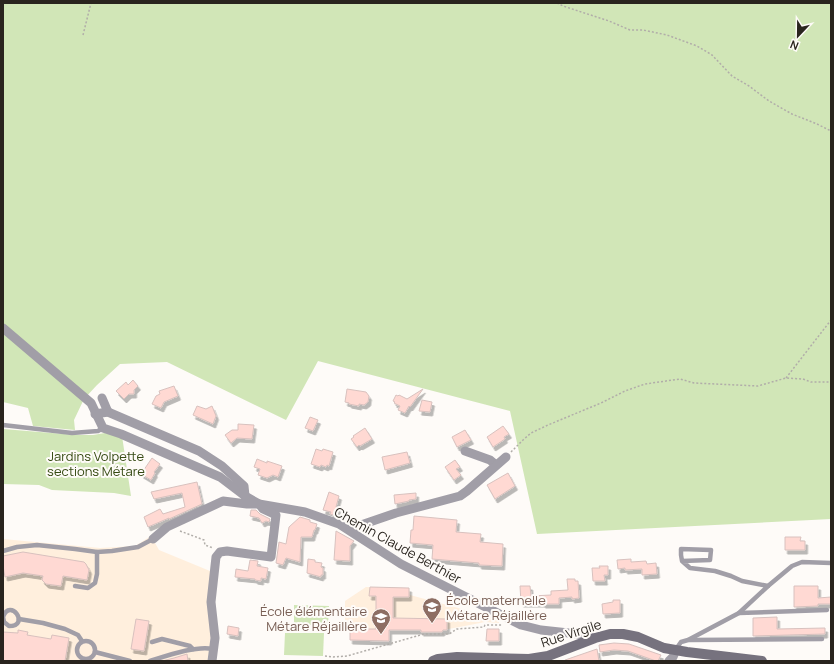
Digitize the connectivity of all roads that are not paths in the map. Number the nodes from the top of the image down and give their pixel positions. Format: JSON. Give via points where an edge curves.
{"nodes":[{"id":1,"x":3,"y":328,"type":"edge"},
{"id":2,"x":102,"y":398,"type":"dead end"},
{"id":3,"x":108,"y":412,"type":"junction"},
{"id":4,"x":95,"y":414,"type":"junction"},
{"id":5,"x":3,"y":425,"type":"edge"},
{"id":6,"x":103,"y":428,"type":"junction"},
{"id":7,"x":465,"y":451,"type":"dead end"},
{"id":8,"x":506,"y":457,"type":"road end"},
{"id":9,"x":496,"y":465,"type":"junction"},
{"id":10,"x":245,"y":496,"type":"junction"},
{"id":11,"x":259,"y":504,"type":"junction"},
{"id":12,"x":351,"y":531,"type":"junction"},
{"id":13,"x":153,"y":539,"type":"joint"},
{"id":14,"x":3,"y":551,"type":"edge"},
{"id":15,"x":97,"y":552,"type":"junction"},
{"id":16,"x":682,"y":561,"type":"junction"},
{"id":17,"x":831,"y":563,"type":"edge"},
{"id":18,"x":75,"y":586,"type":"dead end"},
{"id":19,"x":768,"y":586,"type":"junction"},
{"id":20,"x":827,"y":610,"type":"dead end"},
{"id":21,"x":739,"y":613,"type":"junction"},
{"id":22,"x":3,"y":618,"type":"edge"},
{"id":23,"x":19,"y":619,"type":"junction"},
{"id":24,"x":595,"y":638,"type":"junction"},
{"id":25,"x":822,"y":639,"type":"dead end"},
{"id":26,"x":688,"y":640,"type":"junction"},
{"id":27,"x":82,"y":641,"type":"junction"},
{"id":28,"x":152,"y":642,"type":"dead end"},
{"id":29,"x":193,"y":649,"type":"junction"},
{"id":30,"x":213,"y":649,"type":"junction"},
{"id":31,"x":676,"y":650,"type":"junction"},
{"id":32,"x":95,"y":652,"type":"junction"},
{"id":33,"x":130,"y":661,"type":"edge"},
{"id":34,"x":150,"y":661,"type":"edge"},
{"id":35,"x":212,"y":661,"type":"edge"},
{"id":36,"x":432,"y":661,"type":"edge"},
{"id":37,"x":669,"y":661,"type":"edge"},
{"id":38,"x":762,"y":661,"type":"edge"}],
"edges":[{"from":1,"to":4,"type":"street","via":[[91,403]]},
{"from":2,"to":3,"type":"street"},
{"from":3,"to":4,"type":"street"},
{"from":3,"to":10,"type":"street","via":[[199,451],[222,466],[244,486]]},
{"from":4,"to":6,"type":"street"},
{"from":5,"to":6,"type":"lane","via":[[72,433],[98,431]]},
{"from":6,"to":10,"type":"street","name":"Chemin Claude Berthier","via":[[220,477]]},
{"from":7,"to":9,"type":"street","via":[[490,460]]},
{"from":8,"to":9,"type":"street"},
{"from":9,"to":12,"type":"street","via":[[460,496],[396,513]]},
{"from":10,"to":11,"type":"street","name":"Chemin Claude Berthier"},
{"from":11,"to":12,"type":"street","name":"Chemin Claude Berthier","via":[[305,512]]},
{"from":11,"to":13,"type":"street","via":[[223,501],[167,527]]},
{"from":11,"to":30,"type":"street","via":[[262,509],[276,515],[271,557],[227,551],[220,552],[216,557],[211,602],[215,638]]},
{"from":12,"to":24,"type":"street","name":"Chemin Claude Berthier","via":[[401,564],[521,625]]},
{"from":13,"to":15,"type":"lane","via":[[138,547]]},
{"from":14,"to":15,"type":"lane","via":[[38,545]]},
{"from":15,"to":18,"type":"lane","via":[[95,583],[88,588]]},
{"from":16,"to":16,"type":"lane","via":[[681,549],[711,550],[710,560]]},
{"from":16,"to":19,"type":"lane","via":[[690,568],[715,571],[742,581]]},
{"from":17,"to":19,"type":"lane","via":[[802,562],[792,566]]},
{"from":19,"to":21,"type":"lane"},
{"from":20,"to":21,"type":"lane"},
{"from":21,"to":26,"type":"lane"},
{"from":22,"to":23,"type":"lane","via":[[4,622],[11,626]]},
{"from":22,"to":23,"type":"lane","via":[[5,613],[12,610],[18,614]]},
{"from":23,"to":27,"type":"lane","via":[[65,629],[78,635]]},
{"from":24,"to":31,"type":"street","name":"Rue Virgile","via":[[623,634]]},
{"from":24,"to":36,"type":"street","name":"Rue Virgile","via":[[548,656],[529,659],[458,657]]},
{"from":25,"to":26,"type":"lane"},
{"from":26,"to":31,"type":"lane","via":[[681,642]]},
{"from":27,"to":32,"type":"lane","via":[[88,640],[93,643]]},
{"from":27,"to":32,"type":"lane","via":[[76,648],[80,657],[89,659]]},
{"from":28,"to":29,"type":"lane","via":[[162,639]]},
{"from":29,"to":30,"type":"lane"},
{"from":29,"to":34,"type":"lane"},
{"from":30,"to":35,"type":"street"},
{"from":31,"to":37,"type":"street"},
{"from":31,"to":38,"type":"street","name":"Rue Virgile"},
{"from":32,"to":33,"type":"lane"}]}
